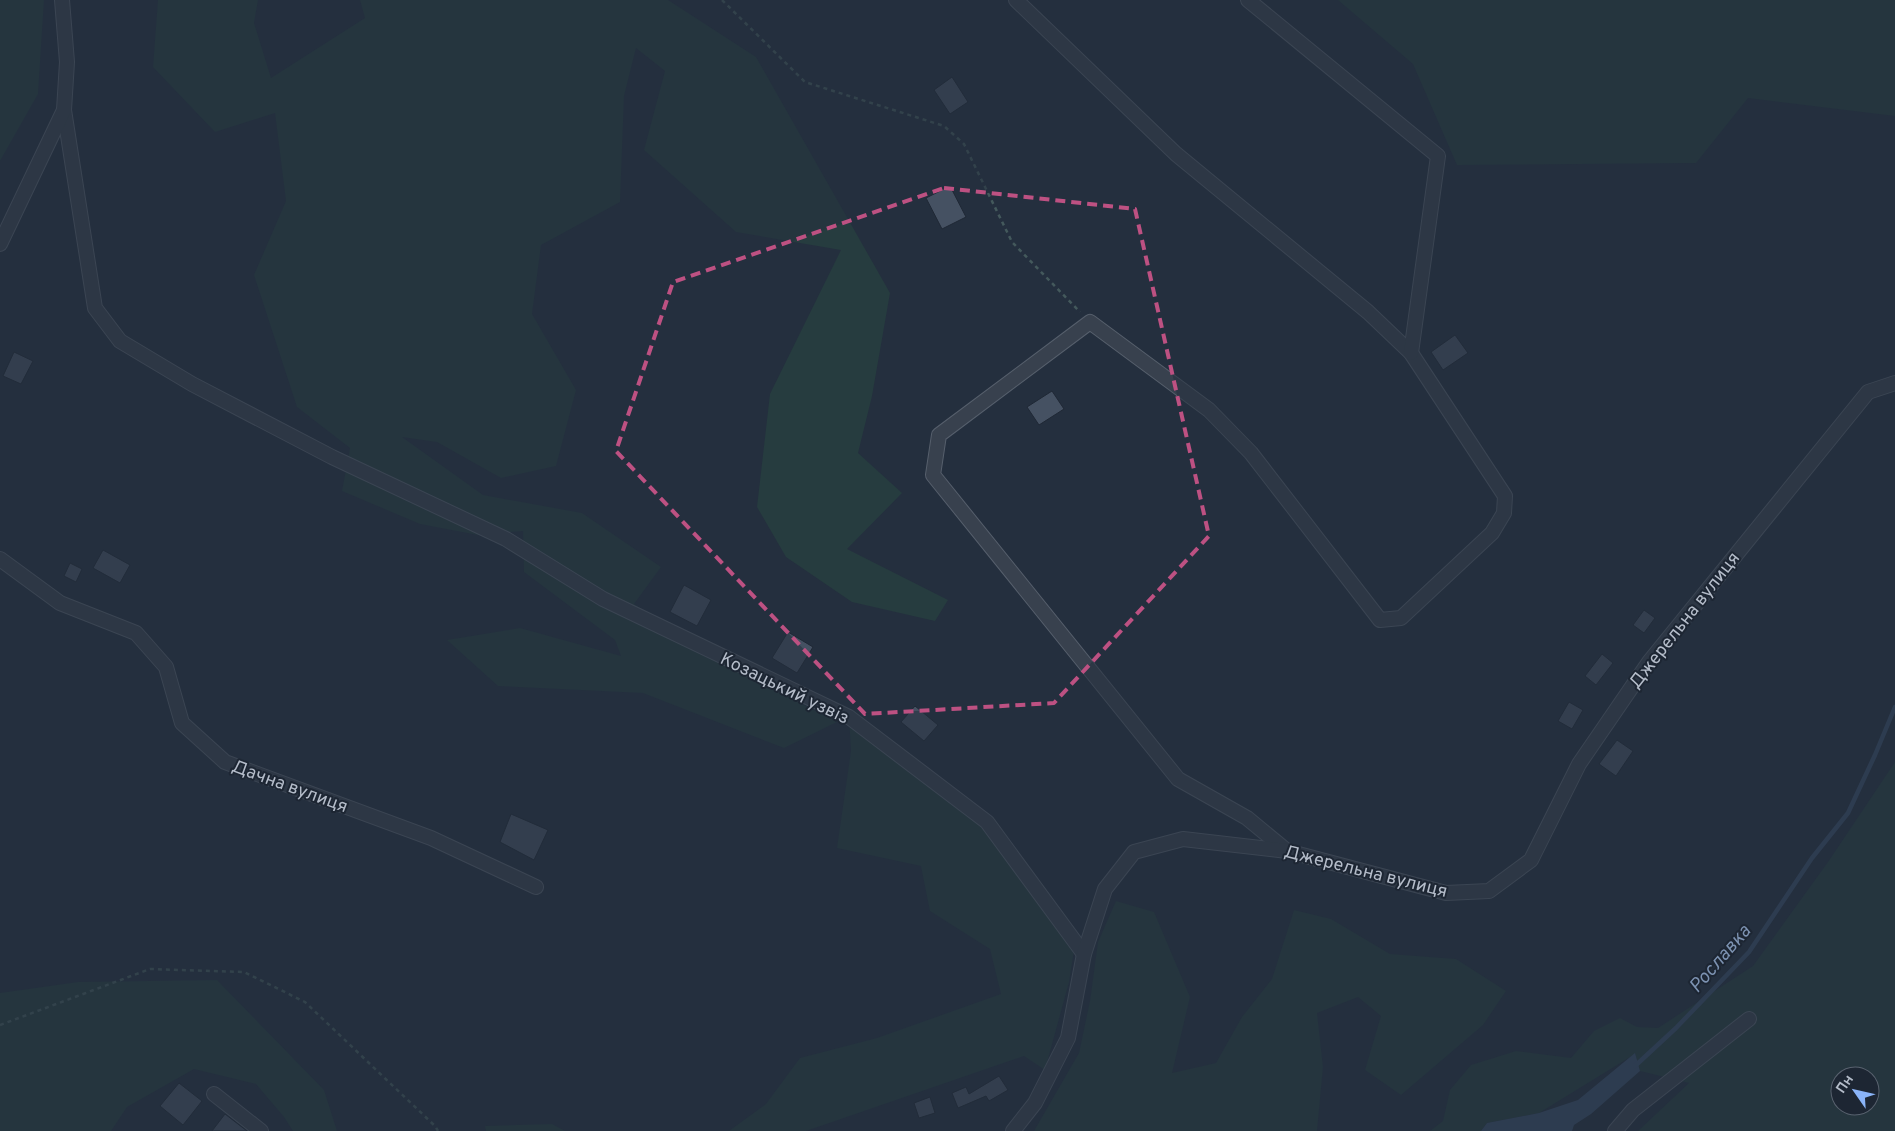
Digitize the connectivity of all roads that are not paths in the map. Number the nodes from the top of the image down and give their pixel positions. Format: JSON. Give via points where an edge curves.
{"nodes":[{"id":1,"x":62,"y":0,"type":"edge"},
{"id":2,"x":1016,"y":0,"type":"edge"},
{"id":3,"x":1248,"y":0,"type":"edge"},
{"id":4,"x":64,"y":110,"type":"junction"},
{"id":5,"x":0,"y":244,"type":"edge"},
{"id":6,"x":1411,"y":353,"type":"junction"},
{"id":7,"x":1895,"y":383,"type":"edge"},
{"id":8,"x":0,"y":559,"type":"edge"},
{"id":9,"x":1287,"y":850,"type":"junction"},
{"id":10,"x":536,"y":887,"type":"dead end"},
{"id":11,"x":1084,"y":954,"type":"junction"},
{"id":12,"x":1749,"y":1019,"type":"dead end"},
{"id":13,"x":214,"y":1094,"type":"dead end"},
{"id":14,"x":261,"y":1131,"type":"edge"},
{"id":15,"x":1013,"y":1131,"type":"edge"},
{"id":16,"x":1615,"y":1131,"type":"edge"}],
"edges":[{"from":1,"to":4,"type":"street","via":[[67,62]]},
{"from":2,"to":6,"type":"street","via":[[1176,154],[1368,312]]},
{"from":3,"to":6,"type":"street","via":[[1438,156]]},
{"from":4,"to":5,"type":"street"},
{"from":4,"to":11,"type":"street","name":"Козацький узвіз","via":[[95,308],[120,341],[192,384],[332,457],[506,539],[603,600],[849,718],[987,822]]},
{"from":6,"to":9,"type":"street","via":[[1505,496],[1504,513],[1492,533],[1401,618],[1380,620],[1251,453],[1209,410],[1090,322],[939,435],[933,475],[1178,780],[1248,818]]},
{"from":7,"to":9,"type":"street","name":"Джерельна вулиця","via":[[1868,392],[1649,662],[1579,764],[1531,860],[1489,891],[1446,894]]},
{"from":8,"to":10,"type":"street","name":"Дачна вулиця","via":[[60,603],[136,633],[166,668],[182,723],[225,762],[431,838]]},
{"from":9,"to":11,"type":"street","name":"Джерельна вулиця","via":[[1183,839],[1134,852],[1105,889]]},
{"from":11,"to":15,"type":"street","name":"Джерельна вулиця","via":[[1068,1038],[1035,1104]]},
{"from":12,"to":16,"type":"street","via":[[1633,1110]]},
{"from":13,"to":14,"type":"street"}]}
